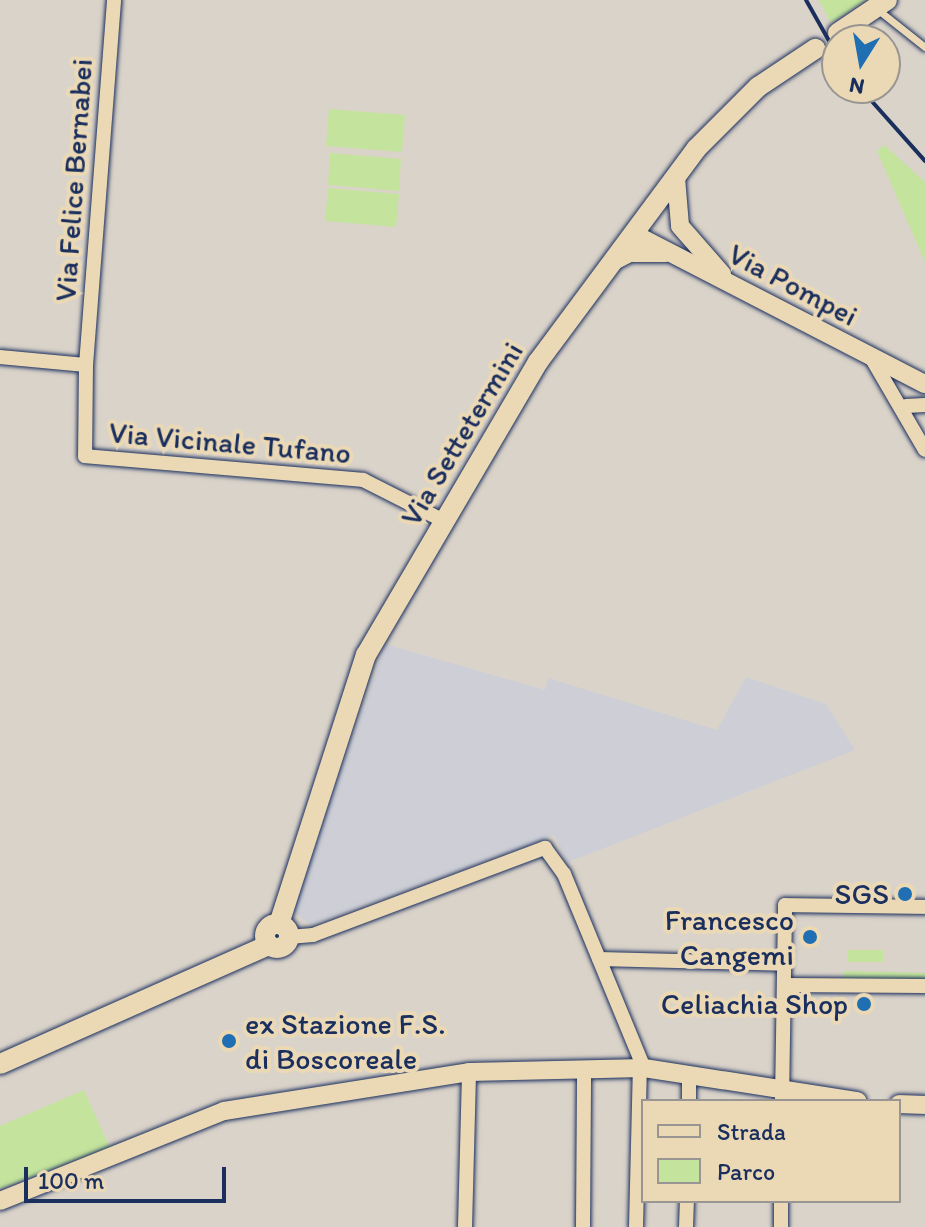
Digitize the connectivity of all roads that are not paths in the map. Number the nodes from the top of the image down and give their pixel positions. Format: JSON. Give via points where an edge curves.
{"nodes":[{"id":1,"x":114,"y":0,"type":"edge"},
{"id":2,"x":882,"y":4,"type":"edge"},
{"id":3,"x":852,"y":24,"type":"edge"},
{"id":4,"x":925,"y":47,"type":"edge"},
{"id":5,"x":815,"y":49,"type":"dead end"},
{"id":6,"x":676,"y":178,"type":"junction"},
{"id":7,"x":634,"y":234,"type":"junction"},
{"id":8,"x":673,"y":254,"type":"junction"},
{"id":9,"x":614,"y":261,"type":"junction"},
{"id":10,"x":732,"y":285,"type":"junction"},
{"id":11,"x":0,"y":357,"type":"edge"},
{"id":12,"x":872,"y":359,"type":"junction"},
{"id":13,"x":86,"y":365,"type":"junction"},
{"id":14,"x":924,"y":384,"type":"edge"},
{"id":15,"x":903,"y":402,"type":"junction"},
{"id":16,"x":925,"y":405,"type":"edge"},
{"id":17,"x":925,"y":450,"type":"edge"},
{"id":18,"x":444,"y":521,"type":"junction"},
{"id":19,"x":925,"y":907,"type":"edge"},
{"id":20,"x":284,"y":930,"type":"junction"},
{"id":21,"x":599,"y":959,"type":"junction"},
{"id":22,"x":784,"y":964,"type":"junction"},
{"id":23,"x":784,"y":985,"type":"junction"},
{"id":24,"x":925,"y":986,"type":"edge"},
{"id":25,"x":0,"y":1064,"type":"edge"},
{"id":26,"x":642,"y":1068,"type":"junction"},
{"id":27,"x":584,"y":1069,"type":"junction"},
{"id":28,"x":469,"y":1072,"type":"junction"},
{"id":29,"x":689,"y":1075,"type":"junction"},
{"id":30,"x":782,"y":1095,"type":"edge"},
{"id":31,"x":689,"y":1099,"type":"edge"},
{"id":32,"x":832,"y":1099,"type":"edge"},
{"id":33,"x":901,"y":1104,"type":"edge"},
{"id":34,"x":925,"y":1105,"type":"edge"},
{"id":35,"x":0,"y":1201,"type":"edge"},
{"id":36,"x":687,"y":1203,"type":"edge"},
{"id":37,"x":781,"y":1203,"type":"edge"},
{"id":38,"x":465,"y":1227,"type":"edge"},
{"id":39,"x":583,"y":1227,"type":"edge"},
{"id":40,"x":636,"y":1227,"type":"edge"},
{"id":41,"x":686,"y":1227,"type":"edge"},
{"id":42,"x":781,"y":1227,"type":"edge"}],
"edges":[{"from":1,"to":13,"type":"street","name":"Via Felice Bernabei"},
{"from":2,"to":3,"type":"main road"},
{"from":2,"to":4,"type":"lane"},
{"from":5,"to":6,"type":"main road","name":"Via Settetermini","via":[[758,87]]},
{"from":6,"to":7,"type":"main road","name":"Via Settetermini"},
{"from":6,"to":10,"type":"street","via":[[680,226]]},
{"from":7,"to":8,"type":"street","name":"Via Pompei"},
{"from":7,"to":9,"type":"main road","name":"Via Settetermini"},
{"from":8,"to":9,"type":"street","via":[[630,253]]},
{"from":8,"to":10,"type":"street","name":"Via Pompei"},
{"from":9,"to":18,"type":"main road","name":"Via Settetermini","via":[[538,362]]},
{"from":10,"to":12,"type":"street","name":"Via Pompei"},
{"from":11,"to":13,"type":"street"},
{"from":12,"to":14,"type":"street","name":"Via Pompei"},
{"from":12,"to":15,"type":"street"},
{"from":13,"to":18,"type":"street","name":"Via Vicinale Tufano","via":[[85,456],[363,480]]},
{"from":14,"to":15,"type":"street"},
{"from":15,"to":16,"type":"street"},
{"from":15,"to":17,"type":"street"},
{"from":18,"to":20,"type":"main road","name":"Via Settetermini","via":[[366,655]]},
{"from":19,"to":22,"type":"street","via":[[785,905]]},
{"from":20,"to":21,"type":"street","via":[[313,935],[545,848]]},
{"from":20,"to":25,"type":"main road","name":"Via Settetermini","via":[[266,930],[269,945]]},
{"from":21,"to":22,"type":"street"},
{"from":21,"to":26,"type":"street"},
{"from":22,"to":23,"type":"street"},
{"from":23,"to":24,"type":"street"},
{"from":23,"to":30,"type":"street"},
{"from":26,"to":27,"type":"street"},
{"from":26,"to":29,"type":"street"},
{"from":26,"to":40,"type":"street"},
{"from":27,"to":28,"type":"street"},
{"from":27,"to":39,"type":"street"},
{"from":28,"to":35,"type":"street","via":[[224,1111]]},
{"from":28,"to":38,"type":"street"},
{"from":29,"to":30,"type":"street"},
{"from":29,"to":31,"type":"street"},
{"from":30,"to":32,"type":"street"},
{"from":33,"to":34,"type":"street"},
{"from":36,"to":41,"type":"street"},
{"from":37,"to":42,"type":"street"}]}
